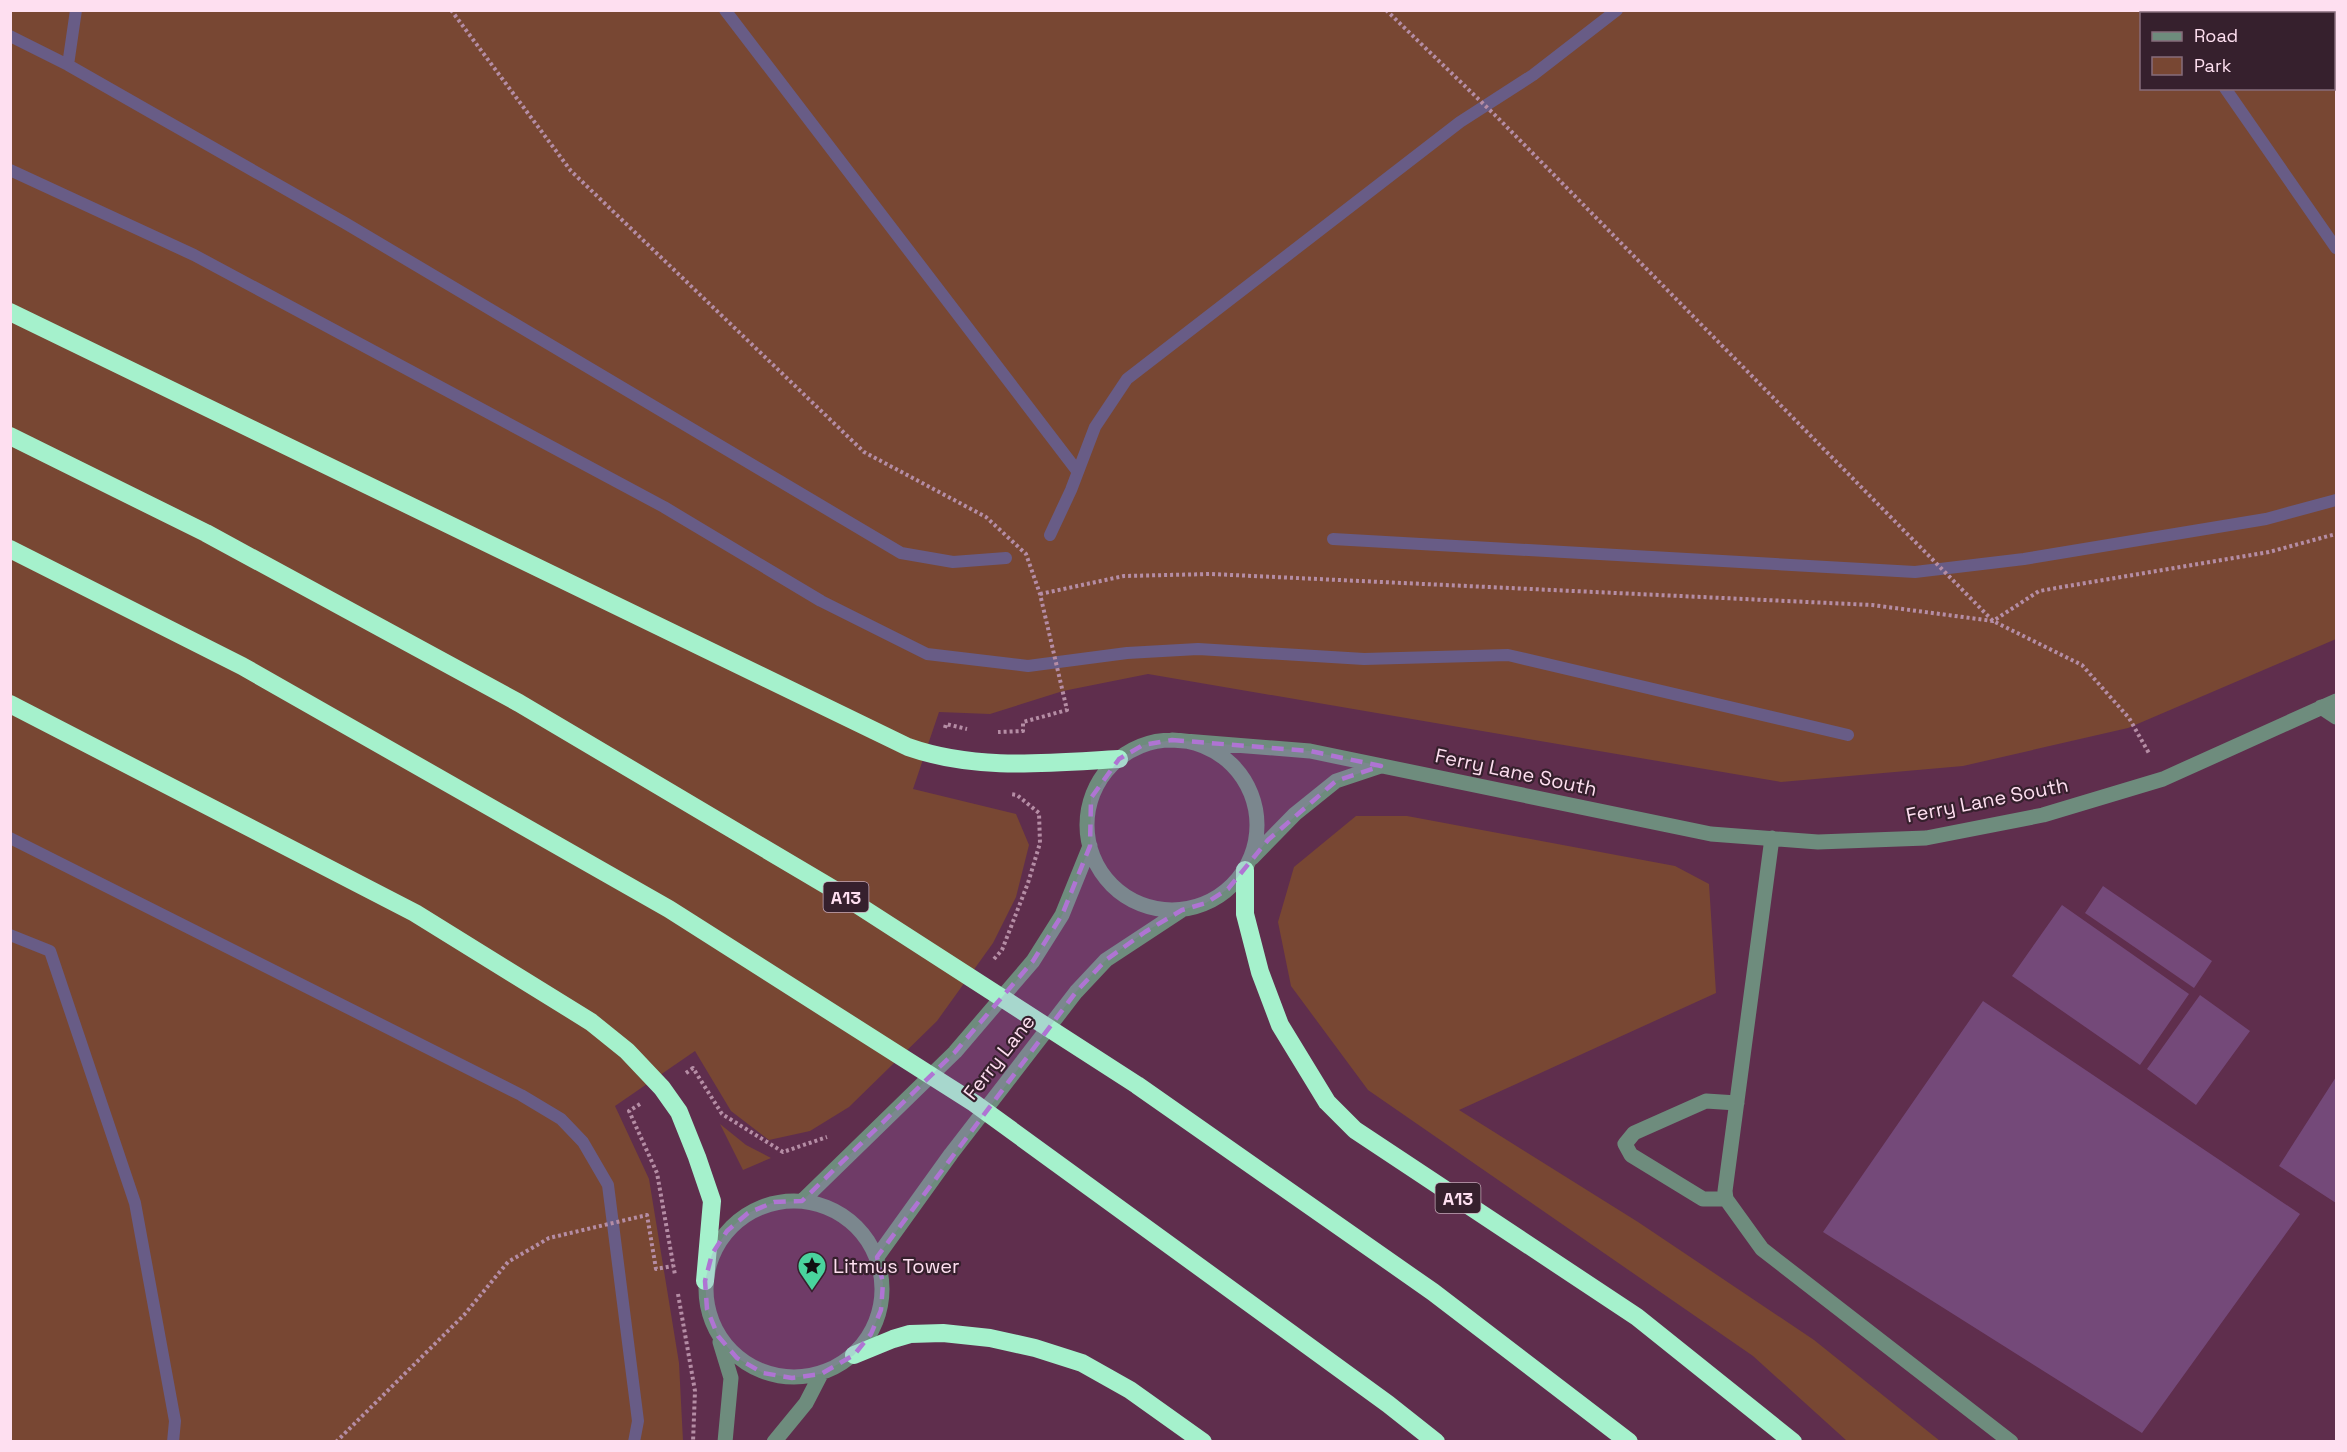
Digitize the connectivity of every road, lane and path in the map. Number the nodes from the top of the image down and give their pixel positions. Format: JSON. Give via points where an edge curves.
{"nodes":[{"id":1,"x":451,"y":10,"type":"edge"},
{"id":2,"x":1386,"y":10,"type":"edge"},
{"id":3,"x":10,"y":312,"type":"edge"},
{"id":4,"x":10,"y":436,"type":"edge"},
{"id":5,"x":2337,"y":534,"type":"edge"},
{"id":6,"x":10,"y":549,"type":"edge"},
{"id":7,"x":1040,"y":594,"type":"junction"},
{"id":8,"x":1993,"y":621,"type":"junction"},
{"id":9,"x":2337,"y":701,"type":"edge"},
{"id":10,"x":10,"y":704,"type":"edge"},
{"id":11,"x":2321,"y":707,"type":"junction"},
{"id":12,"x":2337,"y":717,"type":"edge"},
{"id":13,"x":946,"y":724,"type":"dead end"},
{"id":14,"x":969,"y":729,"type":"dead end"},
{"id":15,"x":990,"y":732,"type":"dead end"},
{"id":16,"x":1172,"y":740,"type":"junction"},
{"id":17,"x":1119,"y":759,"type":"junction"},
{"id":18,"x":1381,"y":766,"type":"junction"},
{"id":19,"x":2163,"y":779,"type":"junction"},
{"id":20,"x":1006,"y":794,"type":"dead end"},
{"id":21,"x":1772,"y":838,"type":"junction"},
{"id":22,"x":1090,"y":846,"type":"junction"},
{"id":23,"x":1248,"y":865,"type":"junction"},
{"id":24,"x":1182,"y":910,"type":"junction"},
{"id":25,"x":987,"y":968,"type":"dead end"},
{"id":26,"x":693,"y":1068,"type":"dead end"},
{"id":27,"x":1737,"y":1103,"type":"junction"},
{"id":28,"x":629,"y":1111,"type":"dead end"},
{"id":29,"x":835,"y":1134,"type":"dead end"},
{"id":30,"x":1726,"y":1199,"type":"junction"},
{"id":31,"x":802,"y":1201,"type":"junction"},
{"id":32,"x":877,"y":1257,"type":"junction"},
{"id":33,"x":673,"y":1266,"type":"junction"},
{"id":34,"x":675,"y":1277,"type":"dead end"},
{"id":35,"x":705,"y":1281,"type":"junction"},
{"id":36,"x":677,"y":1289,"type":"dead end"},
{"id":37,"x":718,"y":1336,"type":"junction"},
{"id":38,"x":854,"y":1355,"type":"junction"},
{"id":39,"x":821,"y":1374,"type":"junction"},
{"id":40,"x":336,"y":1442,"type":"edge"},
{"id":41,"x":693,"y":1442,"type":"edge"},
{"id":42,"x":725,"y":1442,"type":"edge"},
{"id":43,"x":774,"y":1442,"type":"edge"},
{"id":44,"x":1203,"y":1442,"type":"edge"},
{"id":45,"x":1436,"y":1442,"type":"edge"},
{"id":46,"x":1629,"y":1442,"type":"edge"},
{"id":47,"x":1793,"y":1442,"type":"edge"},
{"id":48,"x":2011,"y":1442,"type":"edge"}],
"edges":[{"from":1,"to":7,"type":"path","via":[[571,171],[864,452],[986,517],[1026,554]]},
{"from":2,"to":8,"type":"path","via":[[1498,118]]},
{"from":3,"to":17,"type":"highway","via":[[908,747],[933,756],[1015,765]]},
{"from":4,"to":46,"type":"highway","number":"A13","bridge":true,"via":[[206,533],[519,703],[833,889],[1137,1085],[1433,1292]]},
{"from":5,"to":8,"type":"path","via":[[2269,552],[2039,591]]},
{"from":6,"to":45,"type":"highway","bridge":true,"via":[[242,666],[669,909],[974,1103]]},
{"from":7,"to":8,"type":"path","via":[[1124,576],[1211,574],[1872,605]]},
{"from":7,"to":15,"type":"path","via":[[1067,710],[1023,722],[1023,731]]},
{"from":8,"to":19,"type":"path","via":[[2082,665],[2129,718]]},
{"from":9,"to":11,"type":"street","name":"Ferry Lane South"},
{"from":10,"to":35,"type":"highway","via":[[415,913],[591,1022],[627,1051],[679,1112],[712,1201]]},
{"from":11,"to":12,"type":"street"},
{"from":11,"to":19,"type":"street","name":"Ferry Lane South"},
{"from":13,"to":14,"type":"path"},
{"from":16,"to":17,"type":"street","via":[[1143,745]]},
{"from":16,"to":18,"type":"street","name":"Ferry Lane South","via":[[1310,751]]},
{"from":16,"to":23,"type":"street","via":[[1200,744],[1225,758],[1244,778],[1255,804],[1257,832]]},
{"from":17,"to":22,"type":"street","via":[[1102,776],[1091,798],[1087,822]]},
{"from":18,"to":21,"type":"street","name":"Ferry Lane South","via":[[1711,834]]},
{"from":18,"to":23,"type":"street","via":[[1336,781],[1295,814]]},
{"from":19,"to":21,"type":"street","name":"Ferry Lane South","via":[[2043,815],[1926,838],[1818,842]]},
{"from":20,"to":25,"type":"path","via":[[1017,795],[1039,813],[1040,843],[1002,950]]},
{"from":21,"to":27,"type":"street"},
{"from":22,"to":24,"type":"street","via":[[1099,868],[1114,888],[1134,901],[1158,909]]},
{"from":22,"to":31,"type":"street","name":"Ferry Lane","via":[[1062,915],[1033,961],[955,1052]]},
{"from":23,"to":24,"type":"street","via":[[1228,889],[1206,903]]},
{"from":23,"to":47,"type":"highway","number":"A13","via":[[1245,914],[1260,972],[1280,1025],[1327,1102],[1356,1130],[1637,1317]]},
{"from":24,"to":32,"type":"street","name":"Ferry Lane","via":[[1106,960],[1076,992]]},
{"from":26,"to":29,"type":"path","via":[[722,1114],[783,1152]]},
{"from":27,"to":30,"type":"street"},
{"from":27,"to":30,"type":"street","via":[[1706,1101],[1634,1133],[1625,1143],[1631,1155],[1703,1199]]},
{"from":28,"to":33,"type":"path","via":[[657,1173]]},
{"from":30,"to":48,"type":"street","via":[[1762,1249]]},
{"from":31,"to":32,"type":"street","via":[[826,1206],[848,1218]]},
{"from":31,"to":35,"type":"street","via":[[774,1202],[748,1213],[727,1230],[712,1254]]},
{"from":32,"to":38,"type":"street","via":[[883,1283],[881,1310],[871,1334]]},
{"from":33,"to":34,"type":"path"},
{"from":33,"to":40,"type":"path","via":[[656,1269],[647,1215],[549,1238],[508,1262],[464,1315]]},
{"from":35,"to":37,"type":"street","via":[[707,1309]]},
{"from":36,"to":41,"type":"path","via":[[695,1391]]},
{"from":37,"to":39,"type":"street","via":[[737,1358],[763,1373],[792,1378]]},
{"from":37,"to":42,"type":"street","via":[[731,1378]]},
{"from":38,"to":39,"type":"street"},
{"from":38,"to":44,"type":"highway","via":[[910,1334],[990,1338],[1035,1348],[1082,1363],[1130,1390]]},
{"from":39,"to":43,"type":"street","via":[[806,1403]]}]}
